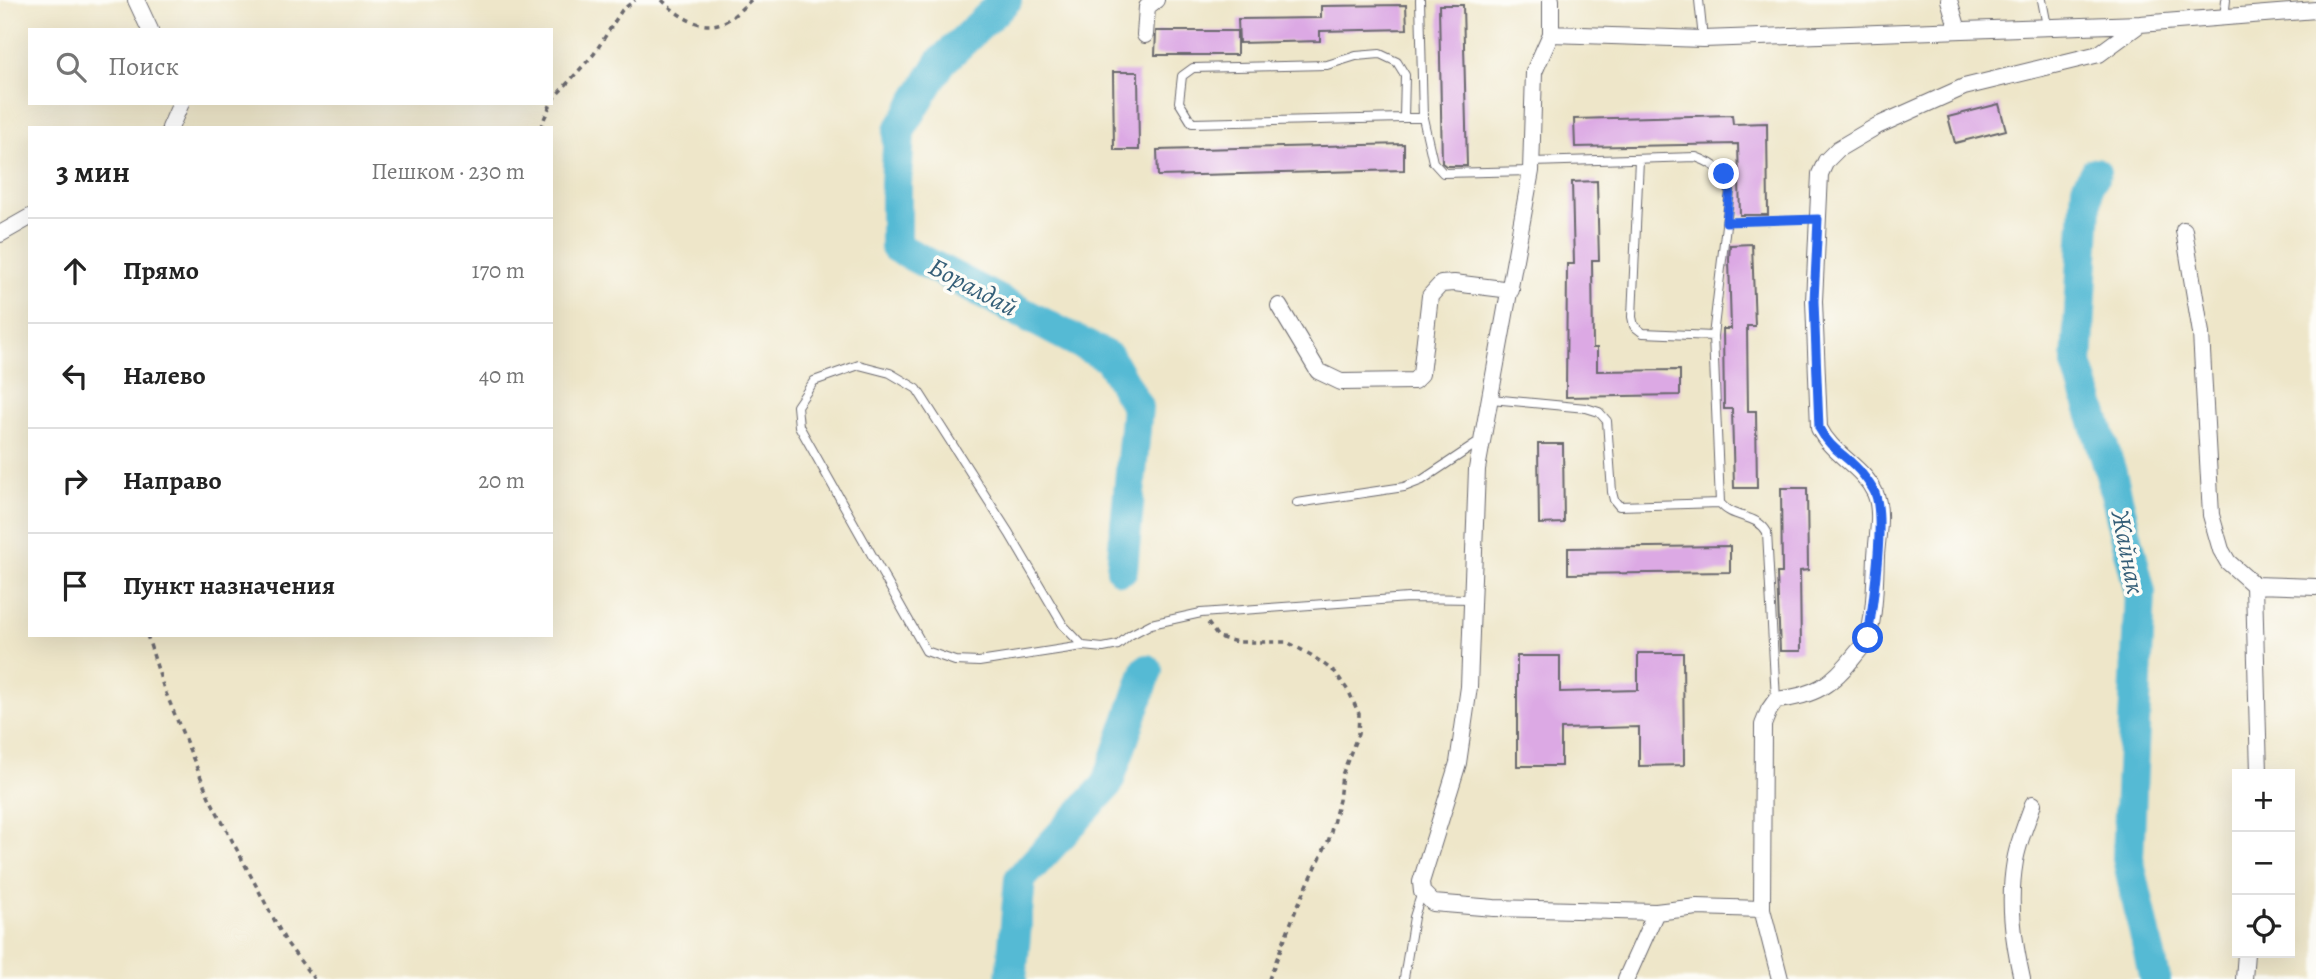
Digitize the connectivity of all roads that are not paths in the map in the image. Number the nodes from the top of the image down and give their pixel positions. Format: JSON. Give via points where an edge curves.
{"nodes":[{"id":1,"x":136,"y":0,"type":"edge"},
{"id":2,"x":1156,"y":0,"type":"edge"},
{"id":3,"x":1420,"y":0,"type":"edge"},
{"id":4,"x":1551,"y":0,"type":"edge"},
{"id":5,"x":1699,"y":0,"type":"edge"},
{"id":6,"x":1949,"y":0,"type":"edge"},
{"id":7,"x":2042,"y":0,"type":"edge"},
{"id":8,"x":2225,"y":0,"type":"edge"},
{"id":9,"x":2316,"y":10,"type":"edge"},
{"id":10,"x":2224,"y":18,"type":"junction"},
{"id":11,"x":2140,"y":24,"type":"junction"},
{"id":12,"x":2047,"y":26,"type":"junction"},
{"id":13,"x":149,"y":28,"type":"edge"},
{"id":14,"x":1958,"y":30,"type":"junction"},
{"id":15,"x":1551,"y":34,"type":"junction"},
{"id":16,"x":1145,"y":35,"type":"dead end"},
{"id":17,"x":1703,"y":39,"type":"junction"},
{"id":18,"x":180,"y":105,"type":"edge"},
{"id":19,"x":1404,"y":118,"type":"junction"},
{"id":20,"x":1423,"y":118,"type":"junction"},
{"id":21,"x":171,"y":126,"type":"edge"},
{"id":22,"x":1639,"y":159,"type":"junction"},
{"id":23,"x":1532,"y":166,"type":"junction"},
{"id":24,"x":28,"y":218,"type":"edge"},
{"id":25,"x":2184,"y":230,"type":"dead end"},
{"id":26,"x":0,"y":234,"type":"edge"},
{"id":27,"x":1511,"y":290,"type":"junction"},
{"id":28,"x":1279,"y":306,"type":"dead end"},
{"id":29,"x":1713,"y":336,"type":"junction"},
{"id":30,"x":1491,"y":399,"type":"junction"},
{"id":31,"x":1483,"y":440,"type":"junction"},
{"id":32,"x":1297,"y":503,"type":"dead end"},
{"id":33,"x":1720,"y":503,"type":"junction"},
{"id":34,"x":2254,"y":585,"type":"junction"},
{"id":35,"x":2316,"y":587,"type":"edge"},
{"id":36,"x":1474,"y":599,"type":"junction"},
{"id":37,"x":1083,"y":646,"type":"junction"},
{"id":38,"x":1776,"y":700,"type":"junction"},
{"id":39,"x":2259,"y":769,"type":"edge"},
{"id":40,"x":2033,"y":804,"type":"dead end"},
{"id":41,"x":1422,"y":892,"type":"junction"},
{"id":42,"x":1762,"y":909,"type":"junction"},
{"id":43,"x":1656,"y":912,"type":"junction"},
{"id":44,"x":2246,"y":958,"type":"edge"},
{"id":45,"x":1405,"y":978,"type":"edge"},
{"id":46,"x":1626,"y":979,"type":"edge"},
{"id":47,"x":1780,"y":979,"type":"edge"},
{"id":48,"x":2022,"y":979,"type":"edge"},
{"id":49,"x":2244,"y":979,"type":"edge"}],
"edges":[{"from":1,"to":13,"type":"street"},
{"from":2,"to":16,"type":"street","via":[[1147,7]]},
{"from":3,"to":20,"type":"lane"},
{"from":4,"to":15,"type":"street"},
{"from":5,"to":17,"type":"lane"},
{"from":6,"to":14,"type":"street"},
{"from":7,"to":12,"type":"lane"},
{"from":8,"to":10,"type":"lane"},
{"from":9,"to":10,"type":"street"},
{"from":10,"to":11,"type":"street"},
{"from":11,"to":12,"type":"street"},
{"from":11,"to":38,"type":"street","via":[[2099,54],[1964,87],[1877,126],[1826,161],[1820,174],[1814,301],[1819,428],[1825,441],[1861,472],[1875,494],[1879,514],[1874,591],[1868,638],[1843,670],[1822,689],[1801,698]]},
{"from":12,"to":14,"type":"street"},
{"from":14,"to":17,"type":"street"},
{"from":15,"to":17,"type":"street"},
{"from":15,"to":23,"type":"street","via":[[1534,72]]},
{"from":18,"to":21,"type":"street"},
{"from":19,"to":19,"type":"lane","via":[[1192,124],[1180,102],[1182,76],[1193,68],[1327,65],[1380,54],[1397,62],[1405,75]]},
{"from":19,"to":20,"type":"lane"},
{"from":20,"to":23,"type":"lane","via":[[1433,162],[1443,173]]},
{"from":22,"to":23,"type":"lane"},
{"from":22,"to":29,"type":"lane","via":[[1634,326],[1643,333]]},
{"from":22,"to":29,"type":"lane","via":[[1696,157],[1724,174],[1730,191]]},
{"from":23,"to":27,"type":"street"},
{"from":24,"to":26,"type":"street"},
{"from":25,"to":34,"type":"street","via":[[2201,333],[2211,515],[2228,562]]},
{"from":27,"to":28,"type":"street","via":[[1441,284],[1430,296],[1421,374],[1414,381],[1342,382],[1318,371]]},
{"from":27,"to":30,"type":"street"},
{"from":29,"to":33,"type":"lane"},
{"from":30,"to":31,"type":"street"},
{"from":30,"to":33,"type":"lane","via":[[1599,412],[1607,421],[1612,492],[1619,506]]},
{"from":31,"to":32,"type":"lane","via":[[1404,487]]},
{"from":31,"to":36,"type":"street","via":[[1477,469]]},
{"from":33,"to":38,"type":"lane","via":[[1725,510],[1757,519],[1767,532]]},
{"from":34,"to":35,"type":"street"},
{"from":34,"to":39,"type":"street"},
{"from":36,"to":37,"type":"lane","via":[[1408,598],[1201,613],[1151,624],[1118,645]]},
{"from":36,"to":41,"type":"street","via":[[1469,687],[1458,763],[1421,882]]},
{"from":37,"to":37,"type":"lane","via":[[1063,625],[917,389],[890,373],[859,365],[814,381],[797,406],[799,426],[926,651],[956,661],[979,662]]},
{"from":38,"to":42,"type":"street","via":[[1763,725]]},
{"from":40,"to":48,"type":"street","via":[[2015,859],[2011,909]]},
{"from":41,"to":43,"type":"street","via":[[1433,903]]},
{"from":41,"to":45,"type":"lane"},
{"from":42,"to":43,"type":"street","via":[[1697,907]]},
{"from":42,"to":47,"type":"street"},
{"from":43,"to":46,"type":"street"},
{"from":44,"to":49,"type":"street"}]}
